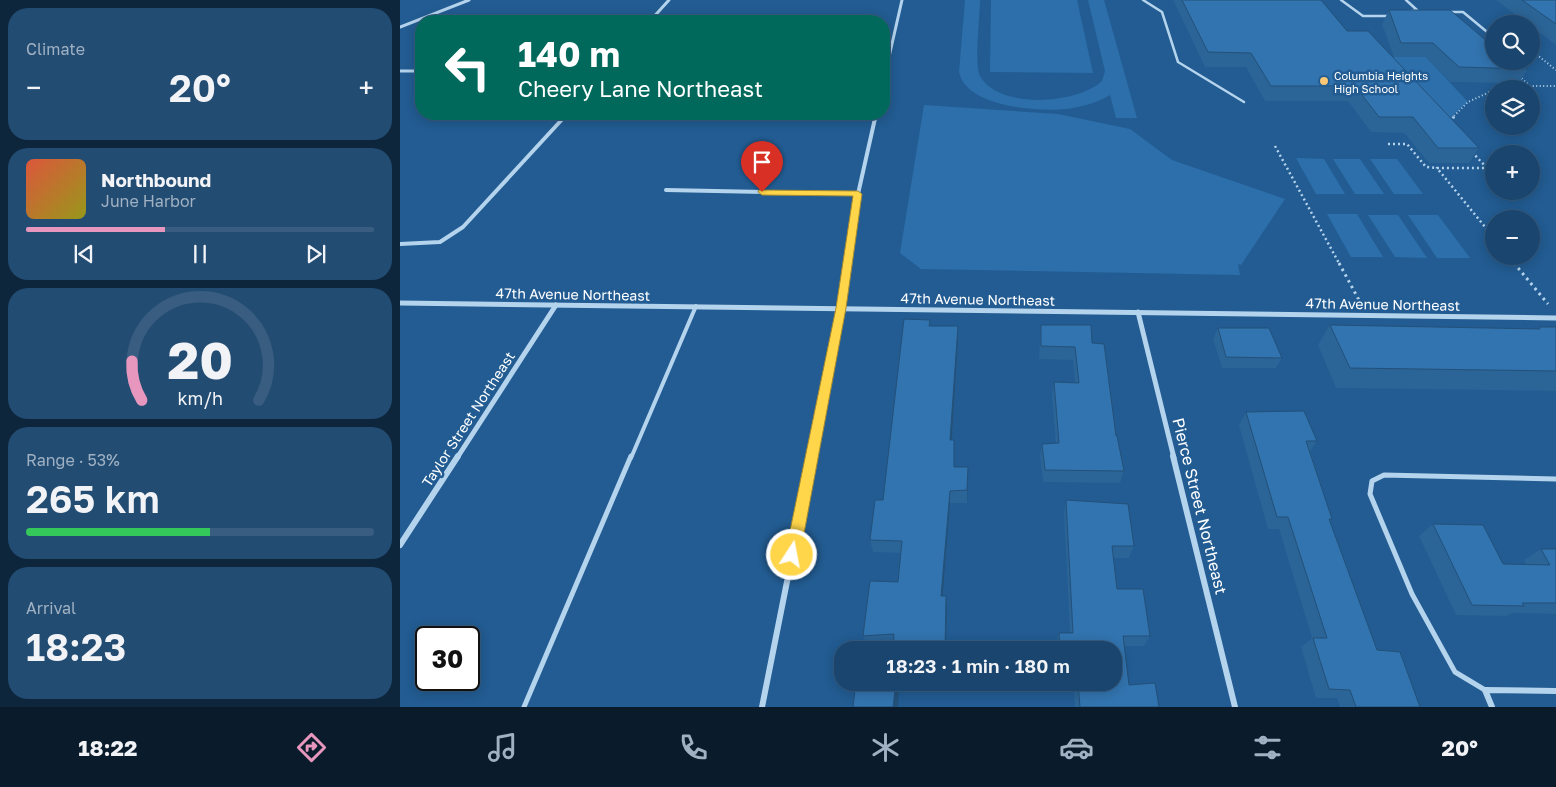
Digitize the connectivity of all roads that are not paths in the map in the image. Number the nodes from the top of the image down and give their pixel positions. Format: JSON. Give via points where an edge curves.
{"nodes":[{"id":1,"x":469,"y":0,"type":"edge"},
{"id":2,"x":668,"y":0,"type":"edge"},
{"id":3,"x":902,"y":0,"type":"edge"},
{"id":4,"x":1143,"y":0,"type":"edge"},
{"id":5,"x":1341,"y":0,"type":"edge"},
{"id":6,"x":1406,"y":0,"type":"edge"},
{"id":7,"x":1417,"y":10,"type":"junction"},
{"id":8,"x":1422,"y":11,"type":"edge"},
{"id":9,"x":1409,"y":12,"type":"edge"},
{"id":10,"x":1446,"y":12,"type":"edge"},
{"id":11,"x":431,"y":15,"type":"edge"},
{"id":12,"x":655,"y":15,"type":"edge"},
{"id":13,"x":1394,"y":15,"type":"edge"},
{"id":14,"x":415,"y":21,"type":"edge"},
{"id":15,"x":400,"y":27,"type":"edge"},
{"id":16,"x":1485,"y":30,"type":"edge"},
{"id":17,"x":890,"y":49,"type":"edge"},
{"id":18,"x":400,"y":71,"type":"edge"},
{"id":19,"x":415,"y":71,"type":"edge"},
{"id":20,"x":1244,"y":102,"type":"dead end"},
{"id":21,"x":561,"y":120,"type":"edge"},
{"id":22,"x":875,"y":120,"type":"edge"},
{"id":23,"x":666,"y":190,"type":"dead end"},
{"id":24,"x":858,"y":194,"type":"junction"},
{"id":25,"x":400,"y":244,"type":"edge"},
{"id":26,"x":400,"y":303,"type":"edge"},
{"id":27,"x":556,"y":305,"type":"junction"},
{"id":28,"x":696,"y":306,"type":"junction"},
{"id":29,"x":841,"y":308,"type":"junction"},
{"id":30,"x":1138,"y":312,"type":"junction"},
{"id":31,"x":1556,"y":318,"type":"edge"},
{"id":32,"x":1556,"y":479,"type":"edge"},
{"id":33,"x":400,"y":545,"type":"edge"},
{"id":34,"x":1485,"y":690,"type":"junction"},
{"id":35,"x":1556,"y":691,"type":"edge"},
{"id":36,"x":524,"y":707,"type":"edge"},
{"id":37,"x":762,"y":707,"type":"edge"},
{"id":38,"x":1235,"y":707,"type":"edge"},
{"id":39,"x":1492,"y":707,"type":"edge"}],
"edges":[{"from":1,"to":11,"type":"street"},
{"from":2,"to":12,"type":"street"},
{"from":3,"to":17,"type":"street"},
{"from":4,"to":20,"type":"lane","via":[[1162,12],[1178,62]]},
{"from":5,"to":13,"type":"lane","via":[[1363,18]]},
{"from":6,"to":7,"type":"lane"},
{"from":7,"to":8,"type":"lane"},
{"from":7,"to":9,"type":"lane"},
{"from":10,"to":16,"type":"lane","via":[[1463,12]]},
{"from":14,"to":15,"type":"street"},
{"from":18,"to":19,"type":"street"},
{"from":21,"to":25,"type":"street","via":[[463,227],[440,242]]},
{"from":22,"to":24,"type":"street"},
{"from":23,"to":24,"type":"street"},
{"from":24,"to":29,"type":"street"},
{"from":26,"to":27,"type":"street","name":"47th Avenue Northeast"},
{"from":27,"to":28,"type":"street","name":"47th Avenue Northeast"},
{"from":27,"to":33,"type":"street","name":"Taylor Street Northeast"},
{"from":28,"to":29,"type":"street","name":"47th Avenue Northeast"},
{"from":28,"to":36,"type":"lane"},
{"from":29,"to":30,"type":"street","name":"47th Avenue Northeast"},
{"from":29,"to":37,"type":"street"},
{"from":30,"to":31,"type":"street","name":"47th Avenue Northeast"},
{"from":30,"to":38,"type":"street","name":"Pierce Street Northeast"},
{"from":32,"to":34,"type":"lane","via":[[1384,475],[1372,481],[1370,494],[1412,594],[1455,672]]},
{"from":34,"to":35,"type":"street"},
{"from":34,"to":39,"type":"street"}]}
